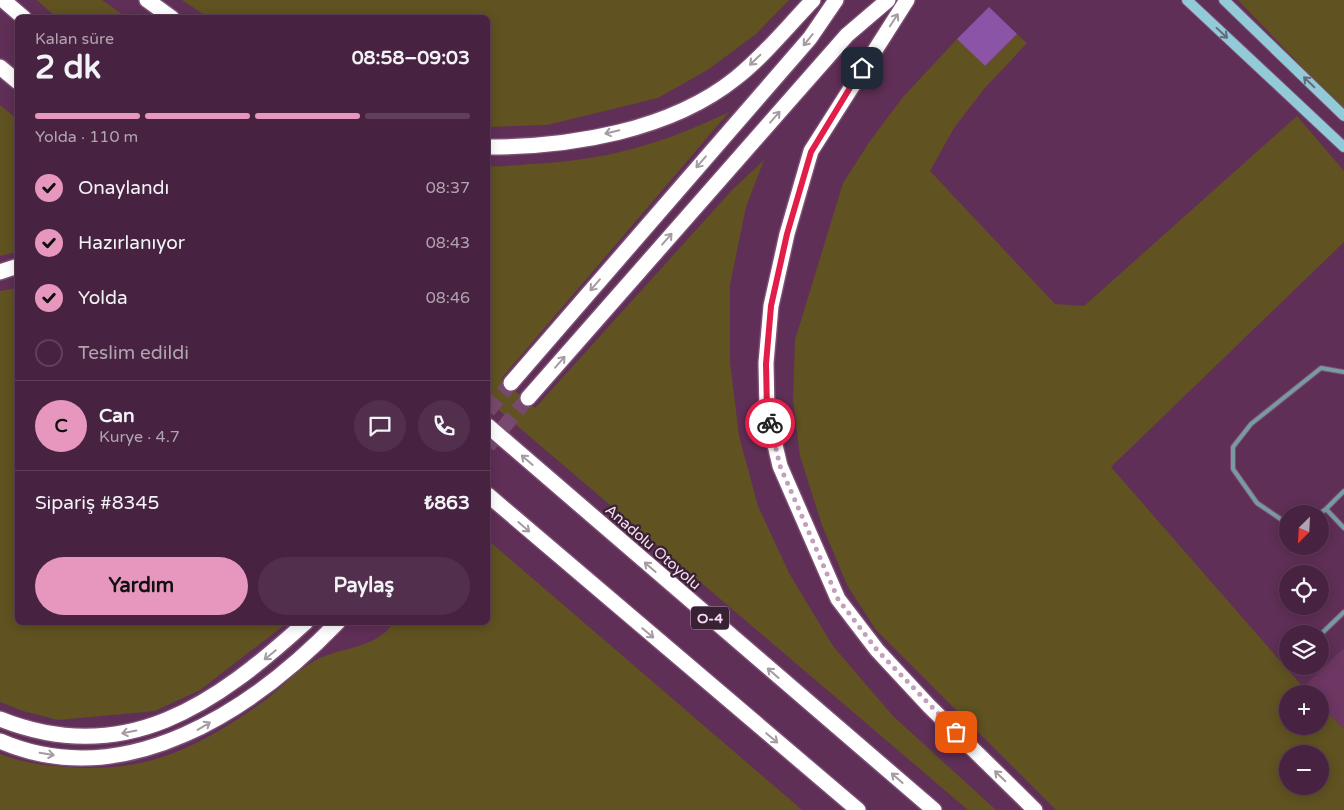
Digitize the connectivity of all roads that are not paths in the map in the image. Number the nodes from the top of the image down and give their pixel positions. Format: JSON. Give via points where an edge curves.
{"nodes":[{"id":1,"x":3,"y":0,"type":"edge"},
{"id":2,"x":147,"y":0,"type":"edge"},
{"id":3,"x":813,"y":0,"type":"edge"},
{"id":4,"x":836,"y":0,"type":"edge"},
{"id":5,"x":888,"y":0,"type":"edge"},
{"id":6,"x":907,"y":0,"type":"edge"},
{"id":7,"x":1187,"y":0,"type":"edge"},
{"id":8,"x":1224,"y":0,"type":"edge"},
{"id":9,"x":20,"y":15,"type":"edge"},
{"id":10,"x":168,"y":15,"type":"edge"},
{"id":11,"x":0,"y":66,"type":"edge"},
{"id":12,"x":15,"y":79,"type":"edge"},
{"id":13,"x":1344,"y":116,"type":"edge"},
{"id":14,"x":490,"y":147,"type":"edge"},
{"id":15,"x":1344,"y":147,"type":"edge"},
{"id":16,"x":15,"y":267,"type":"edge"},
{"id":17,"x":0,"y":272,"type":"edge"},
{"id":18,"x":1344,"y":372,"type":"edge"},
{"id":19,"x":511,"y":383,"type":"tunnel mouth"},
{"id":20,"x":528,"y":398,"type":"tunnel mouth"},
{"id":21,"x":490,"y":428,"type":"edge"},
{"id":22,"x":1344,"y":491,"type":"edge"},
{"id":23,"x":490,"y":497,"type":"edge"},
{"id":24,"x":1329,"y":506,"type":"edge"},
{"id":25,"x":1329,"y":512,"type":"edge"},
{"id":26,"x":1279,"y":520,"type":"edge"},
{"id":27,"x":1344,"y":528,"type":"edge"},
{"id":28,"x":1344,"y":612,"type":"edge"},
{"id":29,"x":302,"y":625,"type":"edge"},
{"id":30,"x":335,"y":625,"type":"edge"},
{"id":31,"x":1329,"y":626,"type":"edge"},
{"id":32,"x":0,"y":719,"type":"edge"},
{"id":33,"x":0,"y":741,"type":"edge"},
{"id":34,"x":858,"y":810,"type":"edge"},
{"id":35,"x":934,"y":810,"type":"edge"},
{"id":36,"x":1035,"y":810,"type":"edge"}],
"edges":[{"from":1,"to":9,"type":"highway"},
{"from":2,"to":10,"type":"highway"},
{"from":3,"to":14,"type":"highway","one_way":true,"via":[[736,79],[671,116],[570,142]]},
{"from":4,"to":19,"type":"highway","one_way":true,"via":[[810,38]]},
{"from":20,"to":5,"type":"highway","one_way":true,"via":[[847,35]]},
{"from":36,"to":6,"type":"highway","one_way":true,"via":[[929,706],[877,650],[838,599],[780,466],[767,411],[766,364],[771,306],[787,234],[811,152]]},
{"from":7,"to":15,"type":"main road","one_way":true},
{"from":13,"to":8,"type":"main road","one_way":true},
{"from":11,"to":12,"type":"highway"},
{"from":16,"to":17,"type":"highway"},
{"from":18,"to":26,"type":"lane","via":[[1320,368],[1250,424],[1234,447],[1233,469],[1257,503]]},
{"from":35,"to":21,"type":"highway","name":"Anadolu Otoyolu","number":"O-4","one_way":true},
{"from":22,"to":24,"type":"lane"},
{"from":23,"to":34,"type":"highway","one_way":true},
{"from":25,"to":27,"type":"lane"},
{"from":28,"to":31,"type":"lane"},
{"from":29,"to":32,"type":"highway","one_way":true,"via":[[244,675],[199,705],[169,720],[134,731],[101,737],[67,736],[17,726]]},
{"from":33,"to":30,"type":"highway","one_way":true,"via":[[47,755],[85,757],[121,755],[159,746],[196,731],[258,691],[297,661]]}]}
